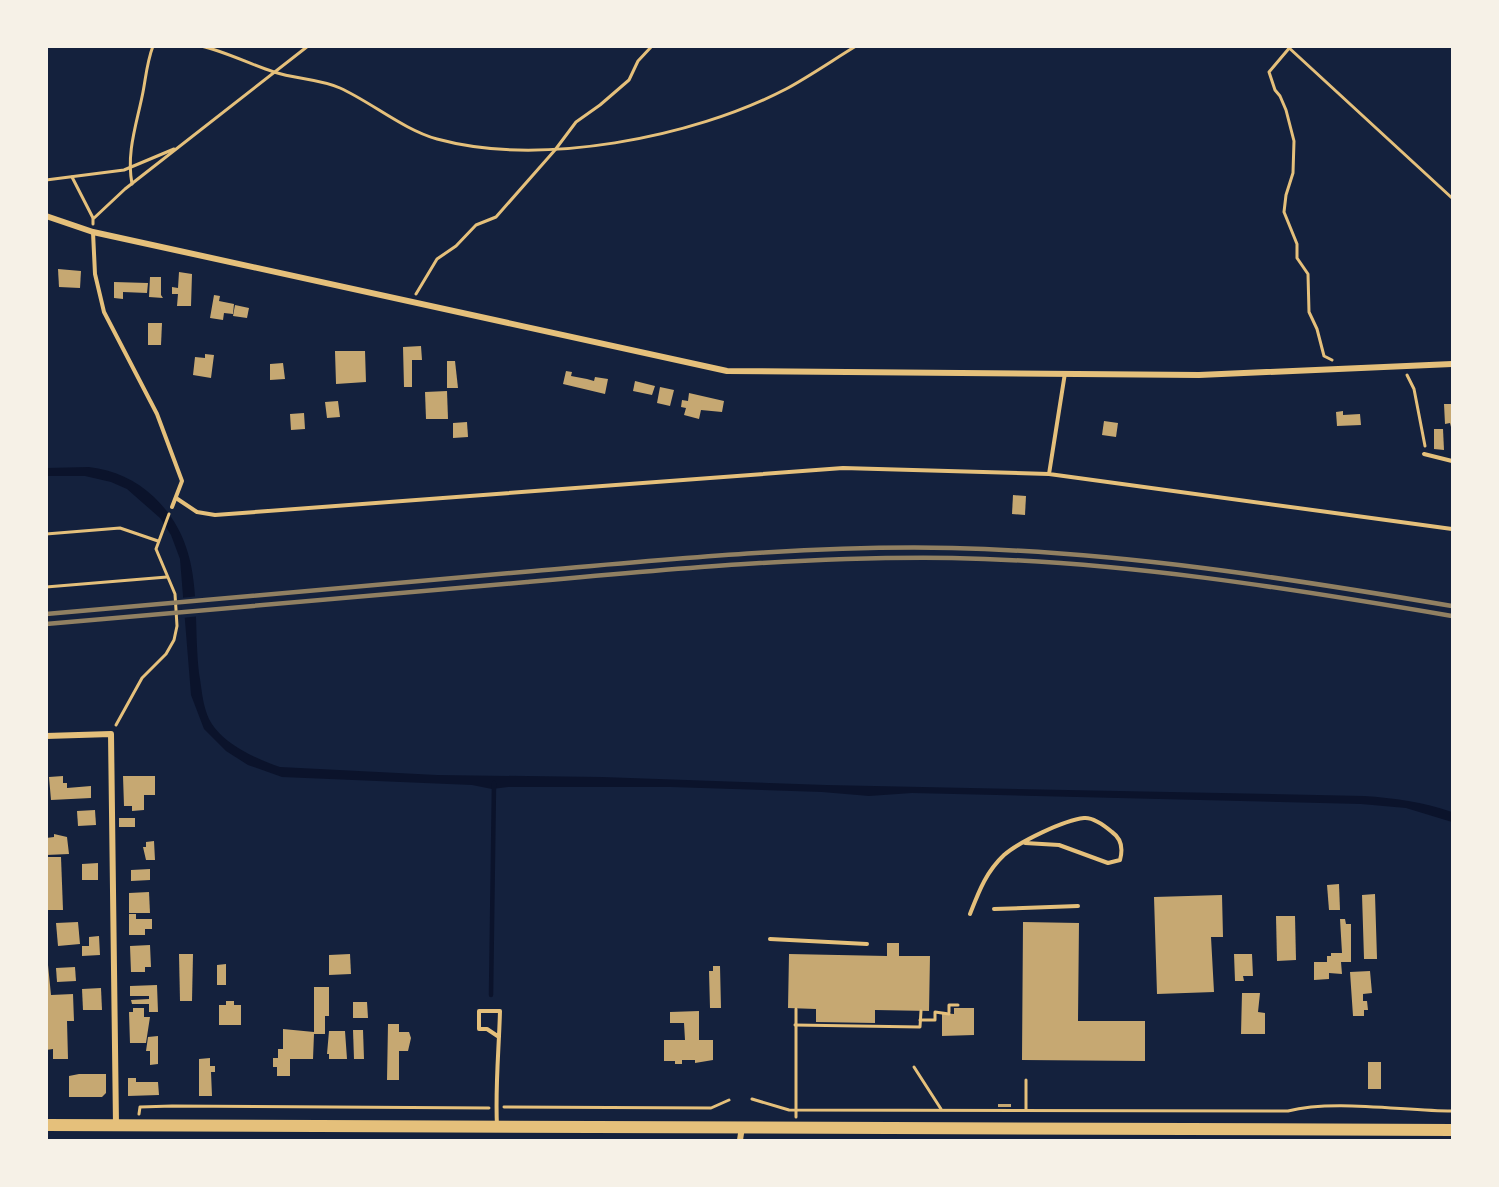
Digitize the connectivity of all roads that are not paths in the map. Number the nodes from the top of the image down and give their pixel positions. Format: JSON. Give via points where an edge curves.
{"nodes":[{"id":1,"x":46,"y":216,"type":"edge"},
{"id":2,"x":93,"y":232,"type":"junction"},
{"id":3,"x":1452,"y":364,"type":"edge"},
{"id":4,"x":1065,"y":373,"type":"junction"},
{"id":5,"x":1424,"y":454,"type":"dead end"},
{"id":6,"x":1452,"y":462,"type":"edge"},
{"id":7,"x":1049,"y":474,"type":"junction"},
{"id":8,"x":176,"y":498,"type":"junction"},
{"id":9,"x":172,"y":507,"type":"road end"},
{"id":10,"x":1452,"y":529,"type":"edge"},
{"id":11,"x":46,"y":735,"type":"edge"},
{"id":12,"x":1025,"y":843,"type":"junction"},
{"id":13,"x":1078,"y":906,"type":"dead end"},
{"id":14,"x":994,"y":909,"type":"dead end"},
{"id":15,"x":970,"y":914,"type":"dead end"},
{"id":16,"x":770,"y":939,"type":"dead end"},
{"id":17,"x":867,"y":944,"type":"dead end"},
{"id":18,"x":500,"y":1036,"type":"junction"},
{"id":19,"x":46,"y":1125,"type":"edge"},
{"id":20,"x":116,"y":1125,"type":"junction"},
{"id":21,"x":497,"y":1126,"type":"junction"},
{"id":22,"x":742,"y":1127,"type":"junction"},
{"id":23,"x":1452,"y":1130,"type":"edge"},
{"id":24,"x":740,"y":1140,"type":"edge"}],
"edges":[{"from":1,"to":2,"type":"street"},
{"from":2,"to":4,"type":"street","via":[[727,371]]},
{"from":2,"to":8,"type":"lane","via":[[95,274],[104,312],[169,441],[182,481]]},
{"from":3,"to":4,"type":"street","via":[[1199,375]]},
{"from":4,"to":7,"type":"lane"},
{"from":5,"to":6,"type":"lane"},
{"from":7,"to":8,"type":"lane","via":[[843,468],[215,515],[197,512]]},
{"from":7,"to":10,"type":"lane"},
{"from":8,"to":9,"type":"lane"},
{"from":11,"to":20,"type":"street","via":[[111,734]]},
{"from":12,"to":12,"type":"lane","via":[[1085,818],[1118,836],[1123,849],[1120,860],[1108,863],[1059,845]]},
{"from":12,"to":15,"type":"lane","via":[[1006,853],[985,876]]},
{"from":13,"to":14,"type":"lane"},
{"from":16,"to":17,"type":"lane"},
{"from":18,"to":18,"type":"lane","via":[[500,1011],[479,1011],[479,1029]]},
{"from":18,"to":21,"type":"lane"},
{"from":19,"to":20,"type":"main road"},
{"from":20,"to":21,"type":"main road"},
{"from":21,"to":22,"type":"main road"},
{"from":22,"to":23,"type":"main road"},
{"from":22,"to":24,"type":"street"}]}
